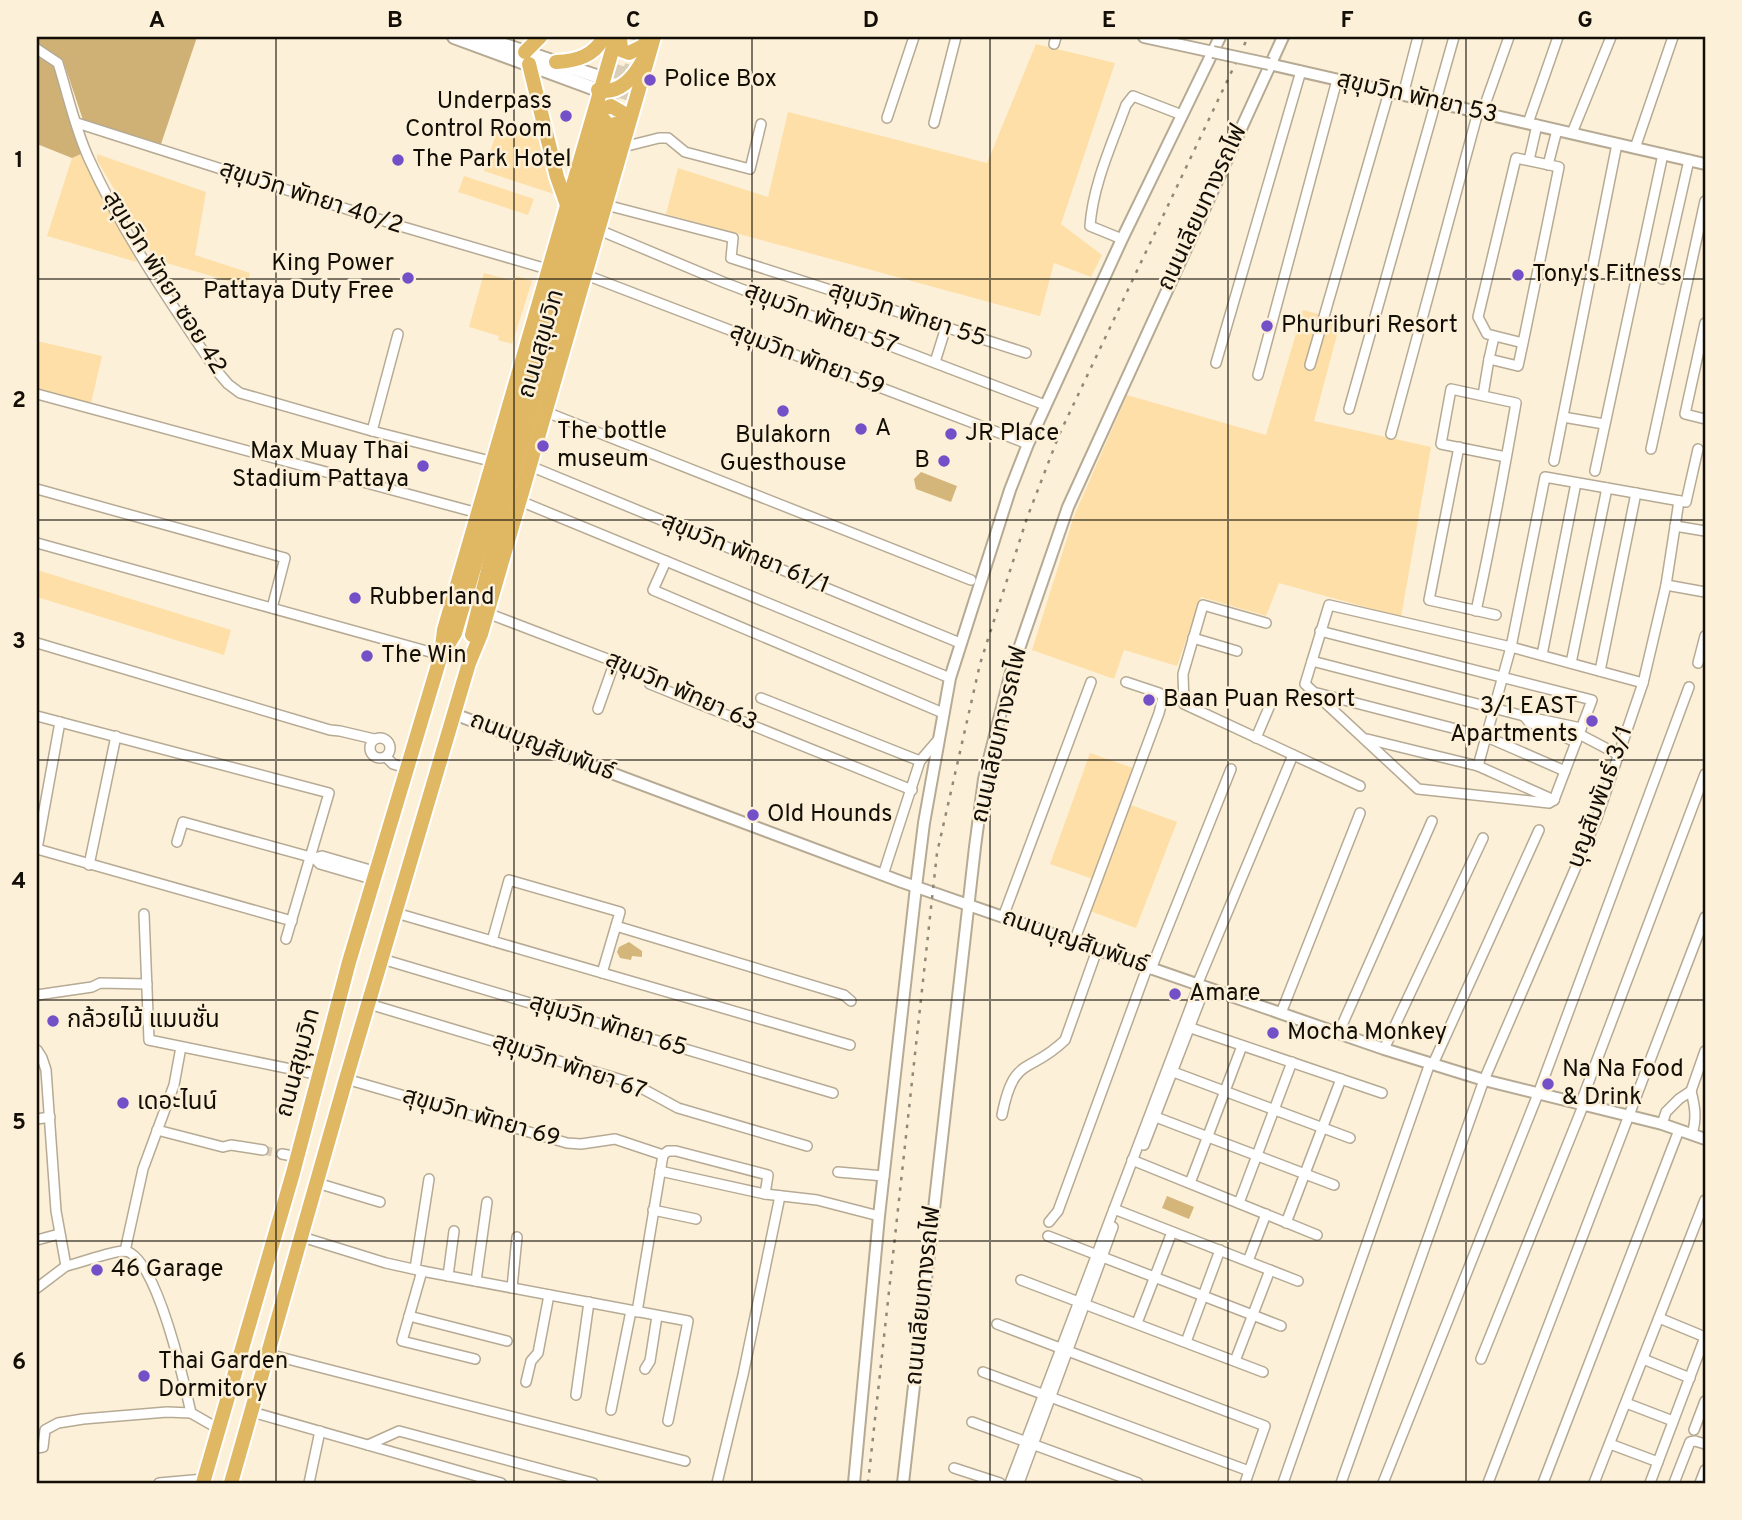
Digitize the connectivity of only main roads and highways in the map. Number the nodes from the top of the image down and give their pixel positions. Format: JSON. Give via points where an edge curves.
{"nodes":[{"id":1,"x":454,"y":37,"type":"edge"},
{"id":2,"x":481,"y":37,"type":"edge"},
{"id":3,"x":540,"y":37,"type":"edge"},
{"id":4,"x":604,"y":37,"type":"edge"},
{"id":5,"x":618,"y":37,"type":"edge"},
{"id":6,"x":652,"y":38,"type":"edge"},
{"id":7,"x":527,"y":58,"type":"junction"},
{"id":8,"x":556,"y":62,"type":"junction"},
{"id":9,"x":600,"y":84,"type":"junction"},
{"id":10,"x":619,"y":88,"type":"junction"},
{"id":11,"x":632,"y":117,"type":"junction"},
{"id":12,"x":587,"y":133,"type":"junction"},
{"id":13,"x":624,"y":144,"type":"junction"},
{"id":14,"x":567,"y":205,"type":"junction"},
{"id":15,"x":441,"y":655,"type":"junction"},
{"id":16,"x":469,"y":663,"type":"junction"},
{"id":17,"x":289,"y":1188,"type":"junction"},
{"id":18,"x":315,"y":1189,"type":"junction"},
{"id":19,"x":204,"y":1481,"type":"edge"},
{"id":20,"x":231,"y":1483,"type":"edge"}],
"edges":[{"from":1,"to":7,"type":"main road"},
{"from":2,"to":7,"type":"main road"},
{"from":3,"to":7,"type":"highway"},
{"from":4,"to":8,"type":"highway","via":[[593,52]]},
{"from":5,"to":6,"type":"highway","via":[[621,50],[629,53]]},
{"from":5,"to":9,"type":"highway","name":"ถนนสุขุมวิท"},
{"from":6,"to":10,"type":"highway","via":[[637,72]]},
{"from":6,"to":11,"type":"highway","name":"ถนนสุขุมวิท"},
{"from":7,"to":8,"type":"main road"},
{"from":7,"to":9,"type":"main road"},
{"from":7,"to":14,"type":"highway"},
{"from":8,"to":9,"type":"main road"},
{"from":9,"to":10,"type":"highway","via":[[614,82]]},
{"from":9,"to":12,"type":"highway","name":"ถนนสุขุมวิท"},
{"from":10,"to":11,"type":"highway"},
{"from":11,"to":13,"type":"highway","name":"ถนนสุขุมวิท"},
{"from":12,"to":13,"type":"highway","via":[[601,110],[611,106],[623,113]]},
{"from":12,"to":14,"type":"highway","name":"ถนนสุขุมวิท"},
{"from":13,"to":16,"type":"highway","name":"ถนนสุขุมวิท"},
{"from":14,"to":15,"type":"highway","name":"ถนนสุขุมวิท","via":[[444,630]]},
{"from":15,"to":16,"type":"highway","name":"ถนนสุขุมวิท","via":[[455,633],[610,122],[505,502],[472,633]]},
{"from":15,"to":17,"type":"highway","name":"ถนนสุขุมวิท","via":[[349,962]]},
{"from":16,"to":18,"type":"highway","name":"ถนนสุขุมวิท"},
{"from":17,"to":18,"type":"highway"},
{"from":17,"to":19,"type":"highway","name":"ถนนสุขุมวิท"},
{"from":18,"to":20,"type":"highway","name":"ถนนสุขุมวิท"}]}
